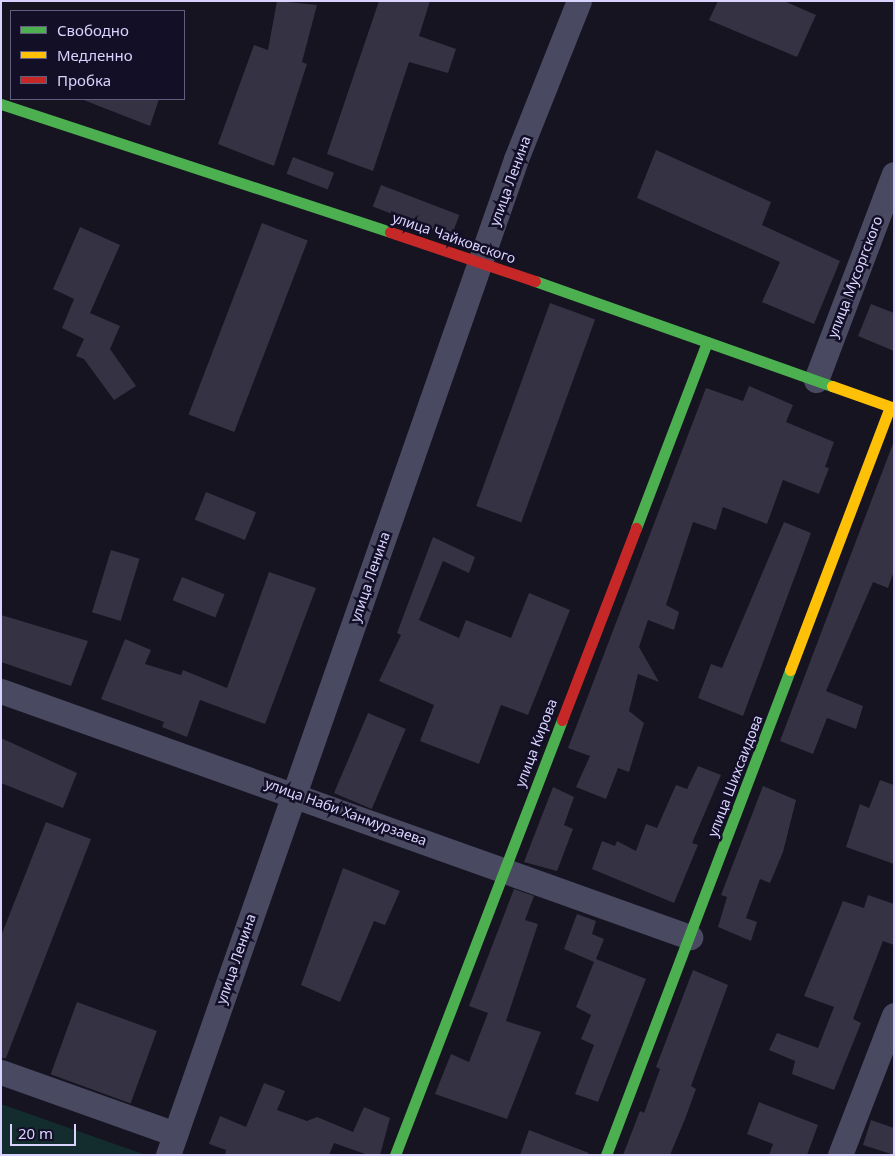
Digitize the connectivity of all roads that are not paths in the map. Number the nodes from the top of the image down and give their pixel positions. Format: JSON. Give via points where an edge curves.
{"nodes":[{"id":1,"x":579,"y":1,"type":"edge"},
{"id":2,"x":1,"y":104,"type":"edge"},
{"id":3,"x":894,"y":174,"type":"edge"},
{"id":4,"x":481,"y":262,"type":"junction"},
{"id":5,"x":707,"y":342,"type":"junction"},
{"id":6,"x":816,"y":380,"type":"junction"},
{"id":7,"x":892,"y":407,"type":"edge"},
{"id":8,"x":1,"y":691,"type":"edge"},
{"id":9,"x":294,"y":793,"type":"junction"},
{"id":10,"x":503,"y":870,"type":"junction"},
{"id":11,"x":690,"y":937,"type":"junction"},
{"id":12,"x":894,"y":1015,"type":"edge"},
{"id":13,"x":1,"y":1072,"type":"edge"},
{"id":14,"x":172,"y":1144,"type":"edge"},
{"id":15,"x":395,"y":1155,"type":"edge"},
{"id":16,"x":606,"y":1155,"type":"edge"},
{"id":17,"x":840,"y":1155,"type":"edge"}],
"edges":[{"from":1,"to":4,"type":"street","name":"улица Ленина"},
{"from":2,"to":4,"type":"street","name":"улица Чайковского"},
{"from":3,"to":6,"type":"street","name":"улица Мусоргского"},
{"from":4,"to":5,"type":"street","name":"улица Чайковского"},
{"from":4,"to":9,"type":"street","name":"улица Ленина"},
{"from":5,"to":6,"type":"street","name":"улица Чайковского"},
{"from":5,"to":10,"type":"street","name":"улица Кирова"},
{"from":6,"to":7,"type":"street","name":"улица Чайковского"},
{"from":7,"to":11,"type":"street","name":"улица Шихсаидова"},
{"from":8,"to":9,"type":"street","name":"улица Наби Ханмурзаева"},
{"from":9,"to":10,"type":"street","name":"улица Наби Ханмурзаева"},
{"from":9,"to":14,"type":"street","name":"улица Ленина"},
{"from":10,"to":11,"type":"street","name":"улица Наби Ханмурзаева"},
{"from":10,"to":15,"type":"street","name":"улица Кирова"},
{"from":11,"to":16,"type":"street","name":"улица Шихсаидова"},
{"from":12,"to":17,"type":"street"},
{"from":13,"to":14,"type":"street"}]}
